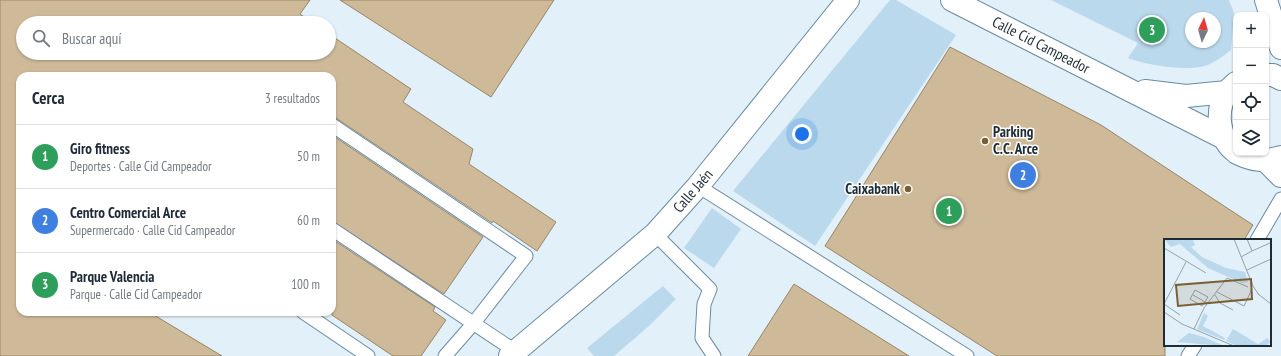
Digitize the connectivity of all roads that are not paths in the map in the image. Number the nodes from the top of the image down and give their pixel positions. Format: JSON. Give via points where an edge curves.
{"nodes":[{"id":1,"x":848,"y":0,"type":"edge"},
{"id":2,"x":952,"y":0,"type":"edge"},
{"id":3,"x":1262,"y":0,"type":"edge"},
{"id":4,"x":1266,"y":0,"type":"edge"},
{"id":5,"x":1260,"y":12,"type":"edge"},
{"id":6,"x":1281,"y":48,"type":"edge"},
{"id":7,"x":1269,"y":75,"type":"edge"},
{"id":8,"x":1281,"y":79,"type":"edge"},
{"id":9,"x":1231,"y":87,"type":"edge"},
{"id":10,"x":1130,"y":89,"type":"junction"},
{"id":11,"x":336,"y":128,"type":"edge"},
{"id":12,"x":1232,"y":148,"type":"edge"},
{"id":13,"x":1276,"y":165,"type":"edge"},
{"id":14,"x":698,"y":186,"type":"junction"},
{"id":15,"x":1281,"y":199,"type":"edge"},
{"id":16,"x":336,"y":232,"type":"edge"},
{"id":17,"x":655,"y":234,"type":"junction"},
{"id":18,"x":1258,"y":239,"type":"edge"},
{"id":19,"x":309,"y":316,"type":"edge"},
{"id":20,"x":474,"y":324,"type":"junction"},
{"id":21,"x":1194,"y":346,"type":"edge"},
{"id":22,"x":512,"y":353,"type":"edge"},
{"id":23,"x":368,"y":356,"type":"edge"},
{"id":24,"x":445,"y":356,"type":"edge"},
{"id":25,"x":714,"y":356,"type":"edge"},
{"id":26,"x":967,"y":356,"type":"edge"},
{"id":27,"x":1188,"y":356,"type":"edge"}],
"edges":[{"from":1,"to":14,"type":"street","name":"Calle Jaén"},
{"from":2,"to":10,"type":"street","name":"Calle Cid Campeador"},
{"from":3,"to":5,"type":"street"},
{"from":4,"to":6,"type":"street"},
{"from":7,"to":8,"type":"street"},
{"from":9,"to":10,"type":"street","via":[[1186,96]]},
{"from":9,"to":12,"type":"street","via":[[1219,114]]},
{"from":10,"to":12,"type":"street","name":"Calle Cid Campeador"},
{"from":11,"to":20,"type":"lane","via":[[526,256]]},
{"from":12,"to":13,"type":"street","name":"Calle Cid Campeador","via":[[1249,160]]},
{"from":14,"to":17,"type":"street","name":"Calle Jaén"},
{"from":14,"to":26,"type":"lane"},
{"from":15,"to":18,"type":"lane"},
{"from":16,"to":20,"type":"lane"},
{"from":17,"to":22,"type":"street","name":"Calle Jaén"},
{"from":17,"to":25,"type":"lane","via":[[710,289],[704,304],[702,338]]},
{"from":19,"to":23,"type":"lane"},
{"from":20,"to":22,"type":"lane"},
{"from":20,"to":24,"type":"lane"},
{"from":21,"to":27,"type":"lane"}]}
